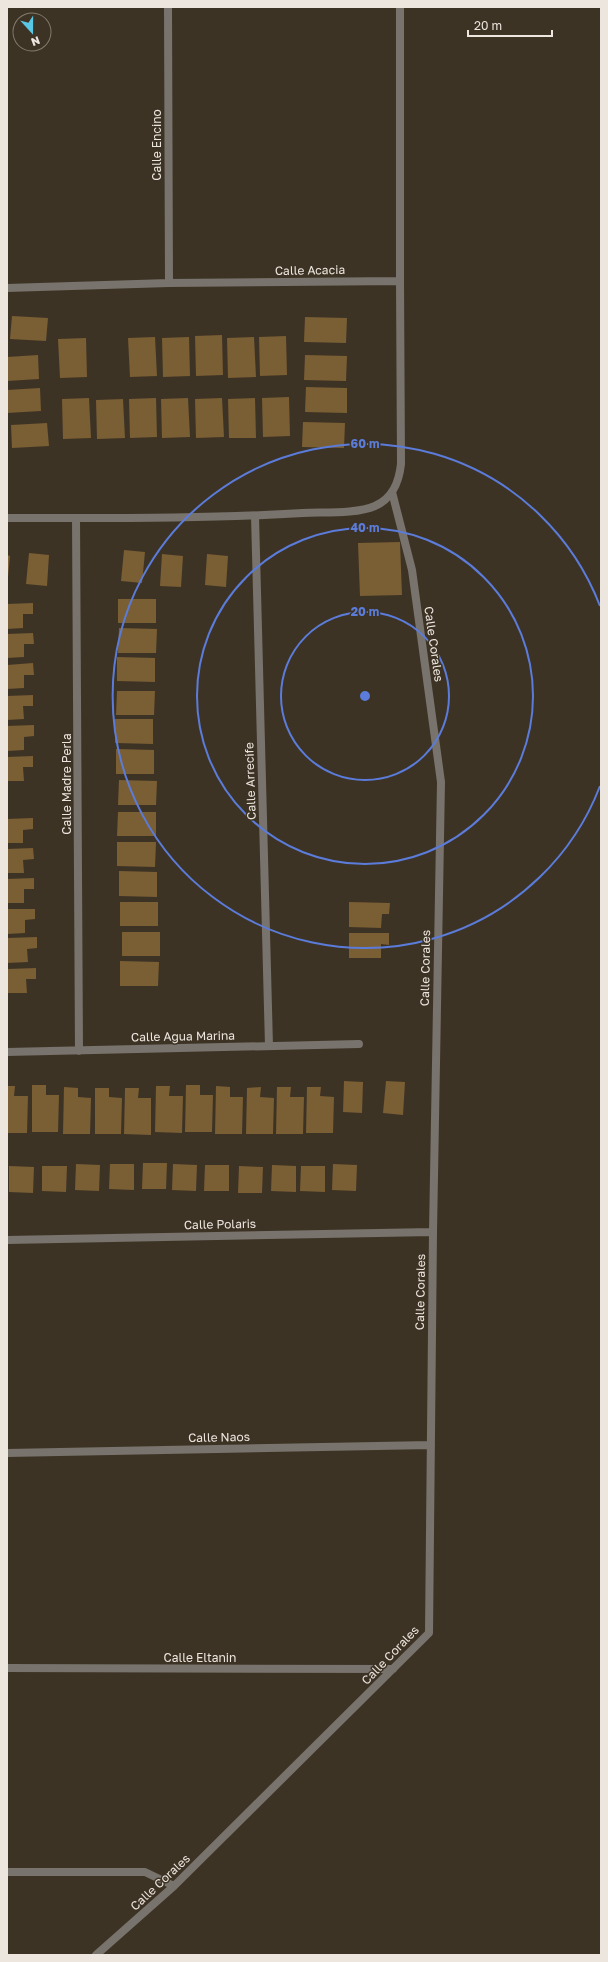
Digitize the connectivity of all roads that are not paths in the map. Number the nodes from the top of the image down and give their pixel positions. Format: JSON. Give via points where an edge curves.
{"nodes":[{"id":1,"x":168,"y":7,"type":"edge"},
{"id":2,"x":400,"y":7,"type":"edge"},
{"id":3,"x":400,"y":281,"type":"junction"},
{"id":4,"x":169,"y":284,"type":"junction"},
{"id":5,"x":7,"y":288,"type":"edge"},
{"id":6,"x":392,"y":492,"type":"junction"},
{"id":7,"x":255,"y":516,"type":"junction"},
{"id":8,"x":7,"y":518,"type":"edge"},
{"id":9,"x":76,"y":518,"type":"junction"},
{"id":10,"x":359,"y":1044,"type":"dead end"},
{"id":11,"x":269,"y":1046,"type":"junction"},
{"id":12,"x":79,"y":1051,"type":"junction"},
{"id":13,"x":7,"y":1052,"type":"edge"},
{"id":14,"x":433,"y":1232,"type":"junction"},
{"id":15,"x":7,"y":1240,"type":"edge"},
{"id":16,"x":431,"y":1445,"type":"junction"},
{"id":17,"x":7,"y":1453,"type":"edge"},
{"id":18,"x":7,"y":1668,"type":"edge"},
{"id":19,"x":393,"y":1669,"type":"junction"},
{"id":20,"x":7,"y":1872,"type":"edge"},
{"id":21,"x":174,"y":1886,"type":"junction"},
{"id":22,"x":96,"y":1955,"type":"edge"}],
"edges":[{"from":1,"to":4,"type":"street","name":"Calle Encino"},
{"from":2,"to":3,"type":"street"},
{"from":3,"to":4,"type":"street","name":"Calle Acacia"},
{"from":3,"to":6,"type":"street","via":[[401,464],[397,486]]},
{"from":4,"to":5,"type":"street","name":"Calle Acacia"},
{"from":6,"to":7,"type":"street","via":[[381,502],[360,510]]},
{"from":6,"to":14,"type":"street","name":"Calle Corales","via":[[412,570],[441,782]]},
{"from":7,"to":9,"type":"street"},
{"from":7,"to":11,"type":"street","name":"Calle Arrecife"},
{"from":8,"to":9,"type":"street"},
{"from":9,"to":12,"type":"street","name":"Calle Madre Perla"},
{"from":10,"to":11,"type":"street","name":"Calle Agua Marina"},
{"from":11,"to":12,"type":"street","name":"Calle Agua Marina"},
{"from":12,"to":13,"type":"street","name":"Calle Agua Marina"},
{"from":14,"to":15,"type":"street","name":"Calle Polaris"},
{"from":14,"to":16,"type":"street","name":"Calle Corales"},
{"from":16,"to":17,"type":"street","name":"Calle Naos"},
{"from":16,"to":19,"type":"street","name":"Calle Corales","via":[[429,1633]]},
{"from":18,"to":19,"type":"street","name":"Calle Eltanin"},
{"from":19,"to":21,"type":"street","name":"Calle Corales"},
{"from":20,"to":21,"type":"street","via":[[144,1872]]},
{"from":21,"to":22,"type":"street","name":"Calle Corales"}]}
